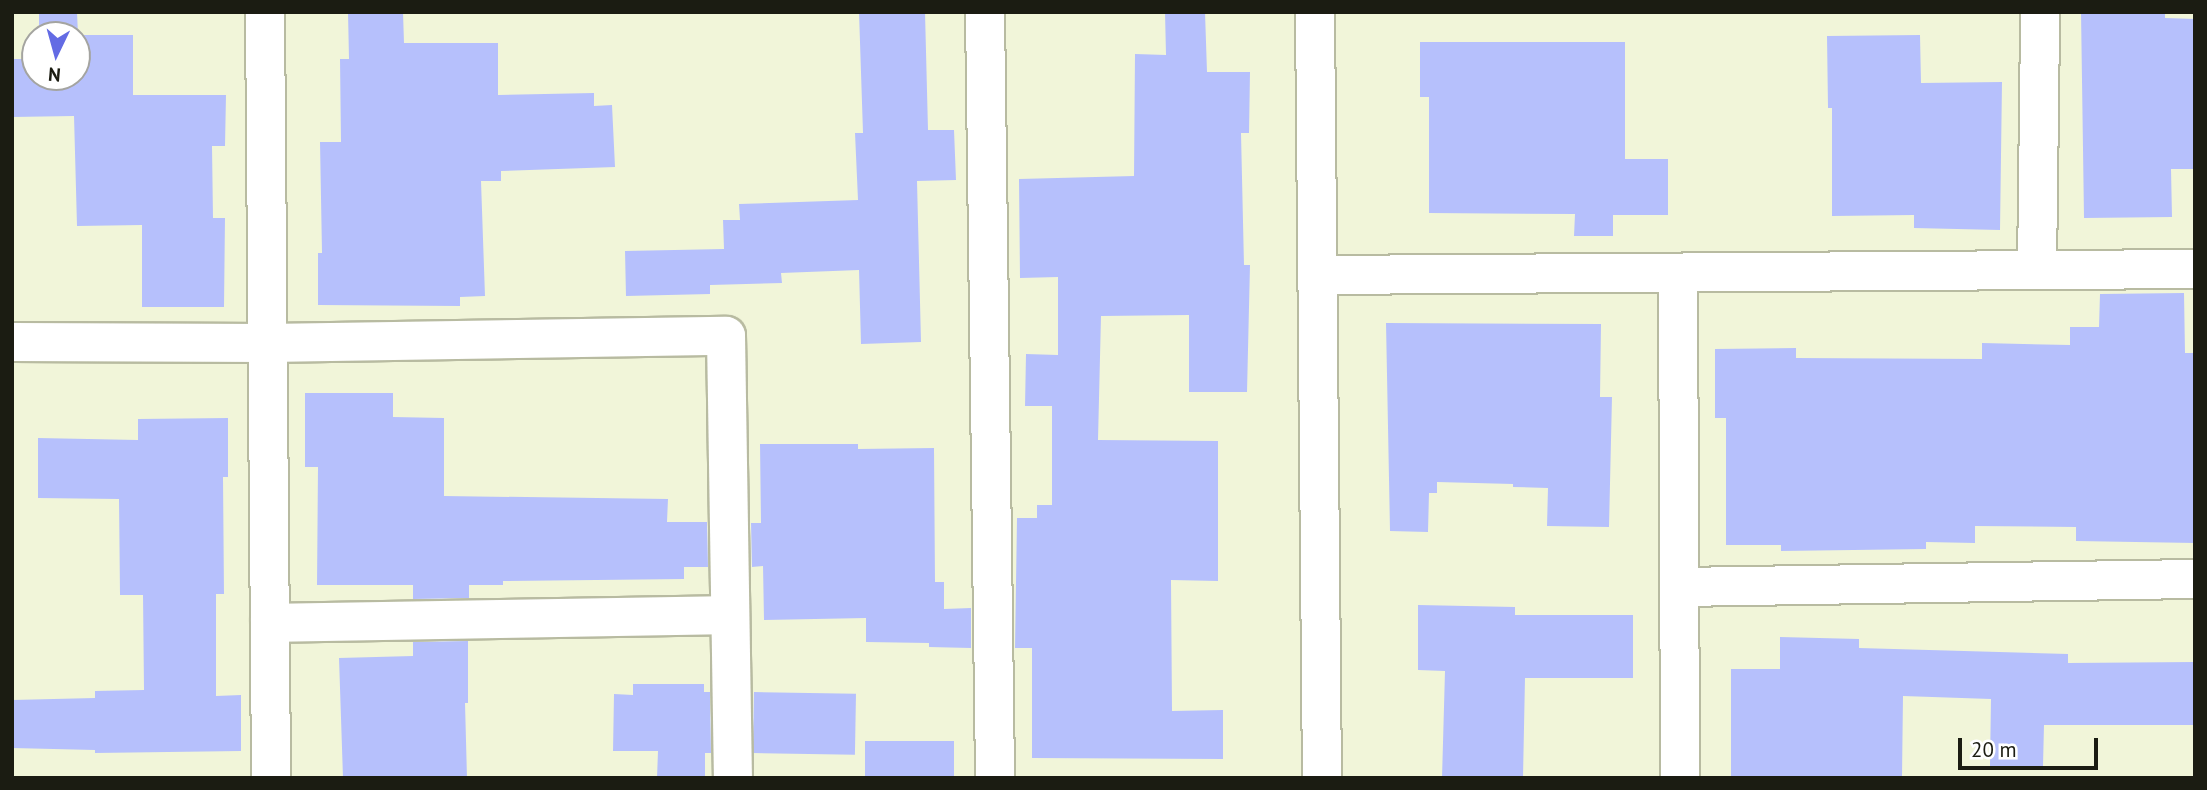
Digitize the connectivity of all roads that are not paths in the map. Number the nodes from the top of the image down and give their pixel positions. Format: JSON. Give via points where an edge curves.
{"nodes":[{"id":1,"x":265,"y":12,"type":"edge"},
{"id":2,"x":985,"y":12,"type":"edge"},
{"id":3,"x":1315,"y":12,"type":"edge"},
{"id":4,"x":2040,"y":12,"type":"edge"},
{"id":5,"x":2195,"y":269,"type":"edge"},
{"id":6,"x":2037,"y":270,"type":"junction"},
{"id":7,"x":1678,"y":273,"type":"junction"},
{"id":8,"x":1317,"y":275,"type":"junction"},
{"id":9,"x":12,"y":342,"type":"edge"},
{"id":10,"x":268,"y":343,"type":"junction"},
{"id":11,"x":2195,"y":579,"type":"edge"},
{"id":12,"x":1679,"y":587,"type":"junction"},
{"id":13,"x":730,"y":615,"type":"junction"},
{"id":14,"x":270,"y":623,"type":"junction"},
{"id":15,"x":271,"y":778,"type":"edge"},
{"id":16,"x":733,"y":778,"type":"edge"},
{"id":17,"x":995,"y":778,"type":"edge"},
{"id":18,"x":1322,"y":778,"type":"edge"},
{"id":19,"x":1680,"y":778,"type":"edge"}],
"edges":[{"from":1,"to":10,"type":"street"},
{"from":2,"to":17,"type":"street"},
{"from":3,"to":8,"type":"street"},
{"from":4,"to":6,"type":"street"},
{"from":5,"to":6,"type":"street"},
{"from":6,"to":7,"type":"street"},
{"from":7,"to":8,"type":"street"},
{"from":7,"to":12,"type":"street"},
{"from":8,"to":18,"type":"street"},
{"from":9,"to":10,"type":"street"},
{"from":10,"to":13,"type":"street","via":[[726,336]]},
{"from":10,"to":14,"type":"street"},
{"from":11,"to":12,"type":"street"},
{"from":12,"to":19,"type":"street"},
{"from":13,"to":14,"type":"street"},
{"from":13,"to":16,"type":"street"},
{"from":14,"to":15,"type":"street"}]}
